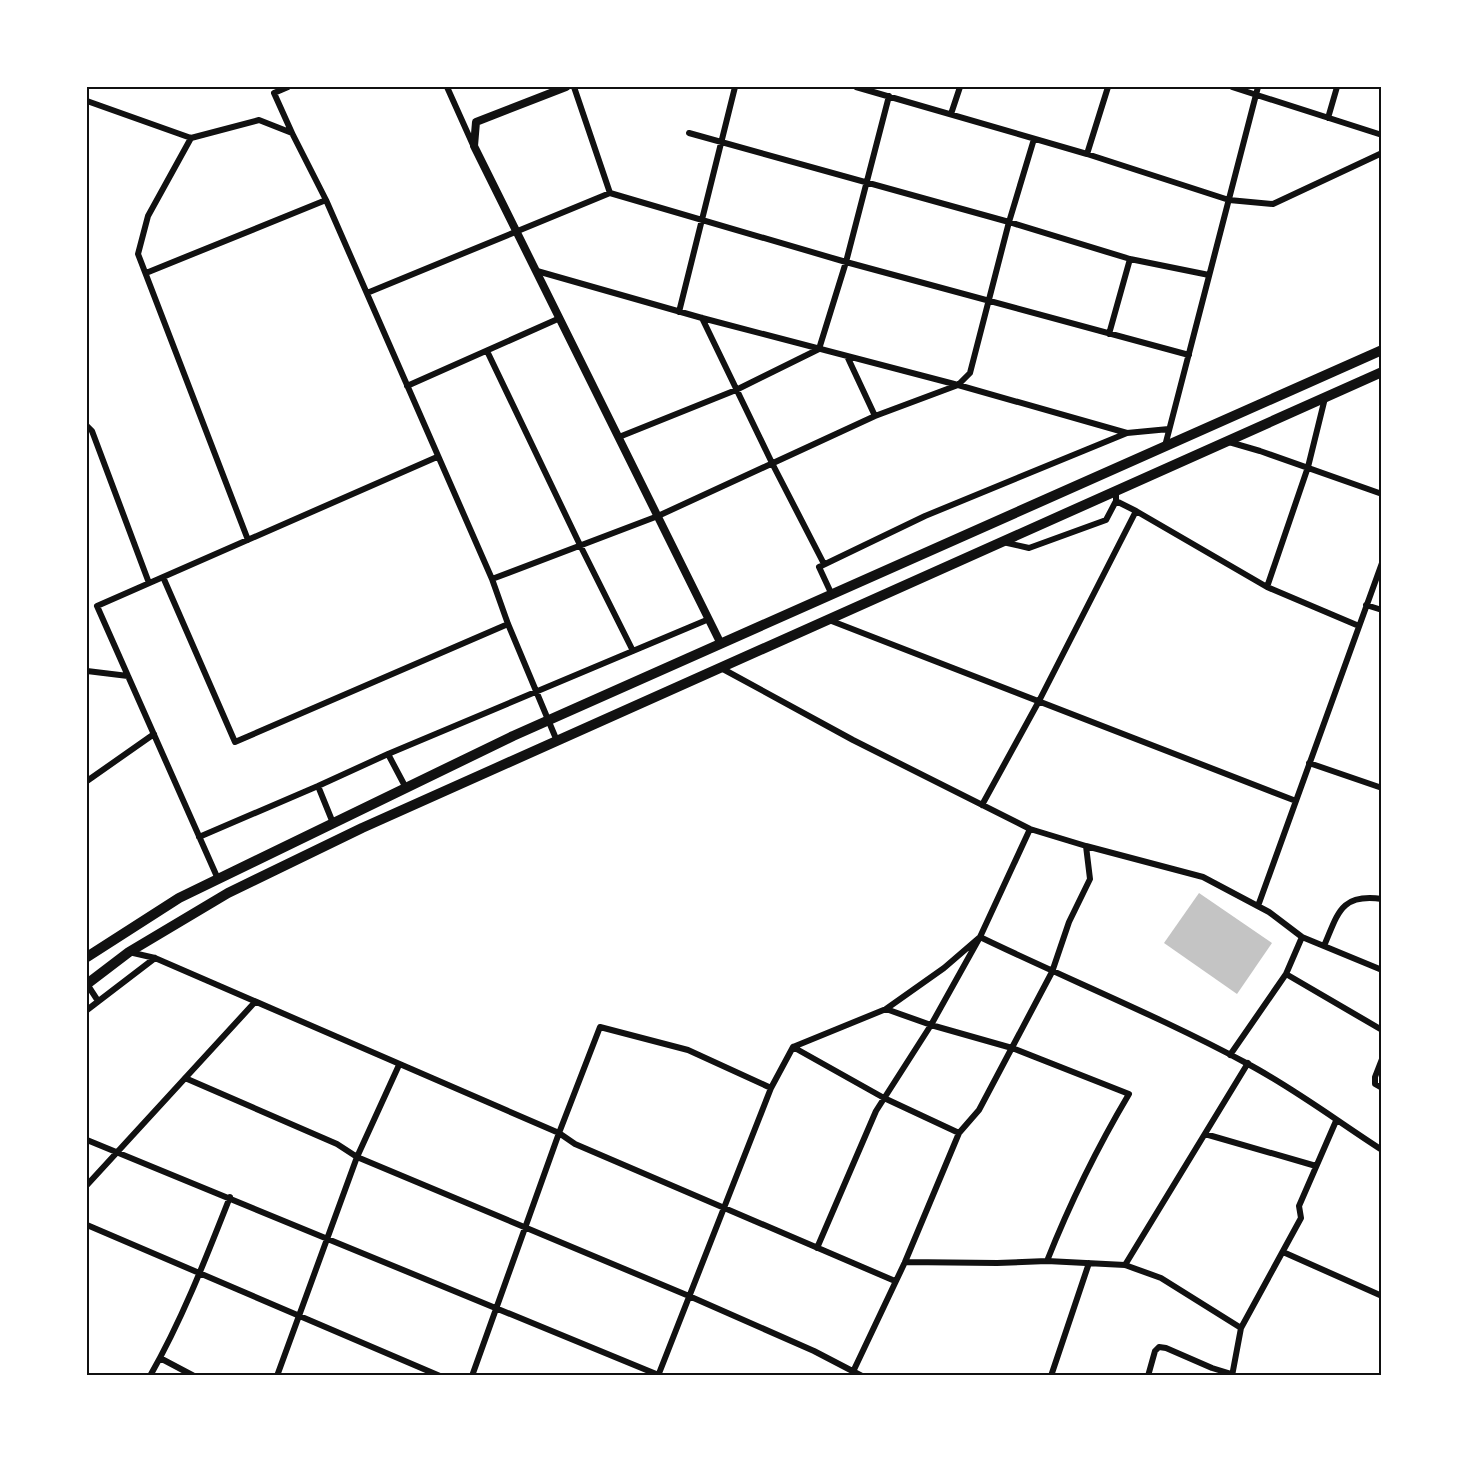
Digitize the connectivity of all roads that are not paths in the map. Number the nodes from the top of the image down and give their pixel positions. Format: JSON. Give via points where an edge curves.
{"nodes":[{"id":1,"x":288,"y":87,"type":"edge"},
{"id":2,"x":447,"y":87,"type":"edge"},
{"id":3,"x":566,"y":87,"type":"edge"},
{"id":4,"x":574,"y":87,"type":"edge"},
{"id":5,"x":735,"y":87,"type":"edge"},
{"id":6,"x":856,"y":87,"type":"edge"},
{"id":7,"x":960,"y":87,"type":"edge"},
{"id":8,"x":1108,"y":87,"type":"edge"},
{"id":9,"x":1232,"y":87,"type":"edge"},
{"id":10,"x":1258,"y":87,"type":"edge"},
{"id":11,"x":1337,"y":87,"type":"edge"},
{"id":12,"x":1256,"y":94,"type":"junction"},
{"id":13,"x":889,"y":96,"type":"junction"},
{"id":14,"x":87,"y":101,"type":"edge"},
{"id":15,"x":951,"y":114,"type":"junction"},
{"id":16,"x":1328,"y":118,"type":"junction"},
{"id":17,"x":292,"y":133,"type":"junction"},
{"id":18,"x":689,"y":133,"type":"dead end"},
{"id":19,"x":1382,"y":135,"type":"edge"},
{"id":20,"x":191,"y":138,"type":"junction"},
{"id":21,"x":1034,"y":139,"type":"junction"},
{"id":22,"x":722,"y":141,"type":"junction"},
{"id":23,"x":474,"y":146,"type":"junction"},
{"id":24,"x":1382,"y":153,"type":"edge"},
{"id":25,"x":1087,"y":154,"type":"junction"},
{"id":26,"x":867,"y":183,"type":"junction"},
{"id":27,"x":610,"y":193,"type":"junction"},
{"id":28,"x":326,"y":200,"type":"junction"},
{"id":29,"x":1229,"y":200,"type":"junction"},
{"id":30,"x":702,"y":219,"type":"junction"},
{"id":31,"x":1009,"y":222,"type":"junction"},
{"id":32,"x":517,"y":231,"type":"junction"},
{"id":33,"x":1130,"y":259,"type":"junction"},
{"id":34,"x":846,"y":261,"type":"junction"},
{"id":35,"x":537,"y":271,"type":"junction"},
{"id":36,"x":146,"y":273,"type":"junction"},
{"id":37,"x":1209,"y":275,"type":"junction"},
{"id":38,"x":367,"y":293,"type":"junction"},
{"id":39,"x":988,"y":301,"type":"junction"},
{"id":40,"x":679,"y":312,"type":"junction"},
{"id":41,"x":560,"y":318,"type":"junction"},
{"id":42,"x":702,"y":318,"type":"junction"},
{"id":43,"x":1109,"y":334,"type":"junction"},
{"id":44,"x":819,"y":349,"type":"junction"},
{"id":45,"x":1382,"y":350,"type":"edge"},
{"id":46,"x":487,"y":351,"type":"junction"},
{"id":47,"x":1189,"y":355,"type":"junction"},
{"id":48,"x":846,"y":356,"type":"junction"},
{"id":49,"x":1382,"y":372,"type":"edge"},
{"id":50,"x":958,"y":385,"type":"junction"},
{"id":51,"x":407,"y":386,"type":"junction"},
{"id":52,"x":736,"y":390,"type":"junction"},
{"id":53,"x":1325,"y":398,"type":"junction"},
{"id":54,"x":875,"y":416,"type":"junction"},
{"id":55,"x":87,"y":426,"type":"edge"},
{"id":56,"x":1169,"y":429,"type":"junction"},
{"id":57,"x":1128,"y":433,"type":"junction"},
{"id":58,"x":619,"y":438,"type":"junction"},
{"id":59,"x":1226,"y":441,"type":"junction"},
{"id":60,"x":1165,"y":447,"type":"junction"},
{"id":61,"x":437,"y":457,"type":"junction"},
{"id":62,"x":773,"y":465,"type":"junction"},
{"id":63,"x":1308,"y":467,"type":"junction"},
{"id":64,"x":1382,"y":494,"type":"edge"},
{"id":65,"x":1116,"y":496,"type":"junction"},
{"id":66,"x":1136,"y":511,"type":"junction"},
{"id":67,"x":658,"y":516,"type":"junction"},
{"id":68,"x":248,"y":540,"type":"junction"},
{"id":69,"x":1003,"y":542,"type":"junction"},
{"id":70,"x":580,"y":545,"type":"junction"},
{"id":71,"x":1382,"y":563,"type":"edge"},
{"id":72,"x":824,"y":564,"type":"junction"},
{"id":73,"x":163,"y":577,"type":"junction"},
{"id":74,"x":492,"y":579,"type":"junction"},
{"id":75,"x":149,"y":583,"type":"junction"},
{"id":76,"x":1268,"y":587,"type":"junction"},
{"id":77,"x":832,"y":595,"type":"junction"},
{"id":78,"x":1366,"y":606,"type":"junction"},
{"id":79,"x":1382,"y":610,"type":"edge"},
{"id":80,"x":709,"y":619,"type":"junction"},
{"id":81,"x":828,"y":619,"type":"junction"},
{"id":82,"x":508,"y":624,"type":"junction"},
{"id":83,"x":1359,"y":626,"type":"junction"},
{"id":84,"x":721,"y":644,"type":"junction"},
{"id":85,"x":633,"y":651,"type":"junction"},
{"id":86,"x":721,"y":668,"type":"junction"},
{"id":87,"x":87,"y":671,"type":"edge"},
{"id":88,"x":128,"y":676,"type":"junction"},
{"id":89,"x":536,"y":692,"type":"junction"},
{"id":90,"x":1039,"y":701,"type":"junction"},
{"id":91,"x":548,"y":721,"type":"junction"},
{"id":92,"x":154,"y":734,"type":"junction"},
{"id":93,"x":557,"y":741,"type":"junction"},
{"id":94,"x":388,"y":754,"type":"junction"},
{"id":95,"x":1310,"y":763,"type":"junction"},
{"id":96,"x":87,"y":781,"type":"edge"},
{"id":97,"x":318,"y":786,"type":"junction"},
{"id":98,"x":406,"y":788,"type":"junction"},
{"id":99,"x":1382,"y":789,"type":"edge"},
{"id":100,"x":1296,"y":801,"type":"junction"},
{"id":101,"x":982,"y":805,"type":"junction"},
{"id":102,"x":333,"y":824,"type":"junction"},
{"id":103,"x":1030,"y":829,"type":"junction"},
{"id":104,"x":199,"y":837,"type":"junction"},
{"id":105,"x":1086,"y":846,"type":"junction"},
{"id":106,"x":218,"y":879,"type":"junction"},
{"id":107,"x":1382,"y":899,"type":"edge"},
{"id":108,"x":1258,"y":906,"type":"junction"},
{"id":109,"x":1302,"y":937,"type":"junction"},
{"id":110,"x":980,"y":938,"type":"junction"},
{"id":111,"x":1324,"y":946,"type":"junction"},
{"id":112,"x":129,"y":952,"type":"junction"},
{"id":113,"x":87,"y":957,"type":"edge"},
{"id":114,"x":155,"y":958,"type":"junction"},
{"id":115,"x":1382,"y":969,"type":"edge"},
{"id":116,"x":1052,"y":972,"type":"junction"},
{"id":117,"x":1286,"y":974,"type":"junction"},
{"id":118,"x":87,"y":984,"type":"edge"},
{"id":119,"x":98,"y":1001,"type":"junction"},
{"id":120,"x":255,"y":1002,"type":"junction"},
{"id":121,"x":886,"y":1009,"type":"junction"},
{"id":122,"x":87,"y":1010,"type":"edge"},
{"id":123,"x":932,"y":1025,"type":"junction"},
{"id":124,"x":1382,"y":1030,"type":"edge"},
{"id":125,"x":793,"y":1047,"type":"junction"},
{"id":126,"x":1012,"y":1048,"type":"junction"},
{"id":127,"x":1230,"y":1055,"type":"junction"},
{"id":128,"x":1382,"y":1059,"type":"edge"},
{"id":129,"x":1248,"y":1063,"type":"junction"},
{"id":130,"x":399,"y":1065,"type":"junction"},
{"id":131,"x":185,"y":1078,"type":"junction"},
{"id":132,"x":771,"y":1088,"type":"junction"},
{"id":133,"x":1382,"y":1088,"type":"edge"},
{"id":134,"x":884,"y":1098,"type":"junction"},
{"id":135,"x":1336,"y":1121,"type":"junction"},
{"id":136,"x":559,"y":1133,"type":"junction"},
{"id":137,"x":959,"y":1133,"type":"junction"},
{"id":138,"x":1205,"y":1134,"type":"junction"},
{"id":139,"x":87,"y":1140,"type":"edge"},
{"id":140,"x":1382,"y":1150,"type":"edge"},
{"id":141,"x":117,"y":1152,"type":"junction"},
{"id":142,"x":357,"y":1157,"type":"junction"},
{"id":143,"x":1316,"y":1166,"type":"junction"},
{"id":144,"x":87,"y":1185,"type":"edge"},
{"id":145,"x":230,"y":1197,"type":"junction"},
{"id":146,"x":724,"y":1208,"type":"junction"},
{"id":147,"x":87,"y":1225,"type":"edge"},
{"id":148,"x":525,"y":1226,"type":"junction"},
{"id":149,"x":327,"y":1240,"type":"junction"},
{"id":150,"x":817,"y":1248,"type":"junction"},
{"id":151,"x":1283,"y":1252,"type":"junction"},
{"id":152,"x":1047,"y":1261,"type":"junction"},
{"id":153,"x":905,"y":1262,"type":"junction"},
{"id":154,"x":1089,"y":1263,"type":"junction"},
{"id":155,"x":1125,"y":1265,"type":"junction"},
{"id":156,"x":200,"y":1273,"type":"junction"},
{"id":157,"x":895,"y":1281,"type":"junction"},
{"id":158,"x":689,"y":1296,"type":"junction"},
{"id":159,"x":1382,"y":1296,"type":"edge"},
{"id":160,"x":497,"y":1308,"type":"junction"},
{"id":161,"x":298,"y":1315,"type":"junction"},
{"id":162,"x":1241,"y":1328,"type":"junction"},
{"id":163,"x":160,"y":1358,"type":"junction"},
{"id":164,"x":852,"y":1374,"type":"edge"},
{"id":165,"x":1234,"y":1375,"type":"edge"},
{"id":166,"x":150,"y":1376,"type":"edge"},
{"id":167,"x":194,"y":1376,"type":"edge"},
{"id":168,"x":277,"y":1376,"type":"edge"},
{"id":169,"x":440,"y":1376,"type":"edge"},
{"id":170,"x":472,"y":1376,"type":"edge"},
{"id":171,"x":659,"y":1376,"type":"edge"},
{"id":172,"x":862,"y":1376,"type":"edge"},
{"id":173,"x":1051,"y":1376,"type":"edge"},
{"id":174,"x":1148,"y":1376,"type":"edge"}],
"edges":[{"from":1,"to":17,"type":"street","via":[[274,93]]},
{"from":2,"to":23,"type":"street"},
{"from":3,"to":23,"type":"street","via":[[476,122]]},
{"from":4,"to":27,"type":"street"},
{"from":5,"to":22,"type":"street"},
{"from":6,"to":13,"type":"street"},
{"from":7,"to":15,"type":"street"},
{"from":8,"to":25,"type":"street"},
{"from":9,"to":12,"type":"street"},
{"from":10,"to":12,"type":"street"},
{"from":11,"to":16,"type":"street"},
{"from":12,"to":16,"type":"street"},
{"from":12,"to":29,"type":"street"},
{"from":13,"to":15,"type":"street"},
{"from":13,"to":26,"type":"street"},
{"from":14,"to":20,"type":"street"},
{"from":15,"to":21,"type":"street"},
{"from":16,"to":19,"type":"street"},
{"from":17,"to":20,"type":"street","via":[[259,120]]},
{"from":17,"to":28,"type":"street"},
{"from":18,"to":22,"type":"street"},
{"from":20,"to":36,"type":"street","via":[[148,216],[138,254]]},
{"from":21,"to":25,"type":"street"},
{"from":21,"to":31,"type":"street"},
{"from":22,"to":26,"type":"street"},
{"from":22,"to":30,"type":"street"},
{"from":23,"to":32,"type":"street"},
{"from":24,"to":29,"type":"street","via":[[1273,204]]},
{"from":25,"to":29,"type":"street"},
{"from":26,"to":31,"type":"street"},
{"from":26,"to":34,"type":"street"},
{"from":27,"to":30,"type":"street"},
{"from":27,"to":32,"type":"street"},
{"from":28,"to":36,"type":"street"},
{"from":28,"to":38,"type":"street"},
{"from":29,"to":37,"type":"street"},
{"from":30,"to":34,"type":"street"},
{"from":30,"to":40,"type":"street"},
{"from":31,"to":33,"type":"street"},
{"from":31,"to":39,"type":"street"},
{"from":32,"to":35,"type":"street"},
{"from":32,"to":38,"type":"street"},
{"from":33,"to":37,"type":"street"},
{"from":33,"to":43,"type":"street"},
{"from":34,"to":39,"type":"street"},
{"from":34,"to":44,"type":"street"},
{"from":35,"to":40,"type":"street"},
{"from":35,"to":41,"type":"street"},
{"from":36,"to":68,"type":"street"},
{"from":37,"to":47,"type":"street"},
{"from":38,"to":51,"type":"street"},
{"from":39,"to":43,"type":"street"},
{"from":39,"to":50,"type":"street","via":[[970,373]]},
{"from":40,"to":42,"type":"street"},
{"from":41,"to":46,"type":"street"},
{"from":41,"to":58,"type":"street"},
{"from":42,"to":44,"type":"street"},
{"from":42,"to":52,"type":"street"},
{"from":43,"to":47,"type":"street"},
{"from":44,"to":48,"type":"street"},
{"from":44,"to":52,"type":"street"},
{"from":45,"to":60,"type":"main road"},
{"from":46,"to":51,"type":"street"},
{"from":46,"to":70,"type":"street"},
{"from":47,"to":56,"type":"street"},
{"from":48,"to":50,"type":"street"},
{"from":48,"to":54,"type":"street"},
{"from":49,"to":53,"type":"main road"},
{"from":50,"to":54,"type":"street"},
{"from":50,"to":57,"type":"street"},
{"from":51,"to":61,"type":"street"},
{"from":52,"to":58,"type":"street"},
{"from":52,"to":62,"type":"street"},
{"from":53,"to":59,"type":"main road"},
{"from":53,"to":63,"type":"street"},
{"from":54,"to":62,"type":"street"},
{"from":55,"to":75,"type":"street"},
{"from":56,"to":57,"type":"street"},
{"from":56,"to":60,"type":"street"},
{"from":57,"to":72,"type":"street","via":[[925,516]]},
{"from":58,"to":67,"type":"street"},
{"from":59,"to":63,"type":"street"},
{"from":59,"to":65,"type":"main road"},
{"from":60,"to":77,"type":"main road"},
{"from":61,"to":68,"type":"street"},
{"from":61,"to":74,"type":"street"},
{"from":62,"to":67,"type":"street"},
{"from":62,"to":72,"type":"street"},
{"from":63,"to":64,"type":"street"},
{"from":63,"to":76,"type":"street"},
{"from":65,"to":66,"type":"street"},
{"from":65,"to":69,"type":"main road"},
{"from":65,"to":69,"type":"street","via":[[1106,520],[1029,548]]},
{"from":66,"to":76,"type":"street"},
{"from":66,"to":90,"type":"street"},
{"from":67,"to":70,"type":"street"},
{"from":67,"to":80,"type":"street"},
{"from":68,"to":73,"type":"street"},
{"from":69,"to":81,"type":"main road"},
{"from":70,"to":74,"type":"street"},
{"from":70,"to":85,"type":"street"},
{"from":71,"to":78,"type":"street"},
{"from":72,"to":77,"type":"street","via":[[819,567]]},
{"from":73,"to":75,"type":"street"},
{"from":73,"to":82,"type":"street","via":[[235,742]]},
{"from":74,"to":82,"type":"street"},
{"from":75,"to":88,"type":"street","via":[[97,606]]},
{"from":76,"to":83,"type":"street"},
{"from":77,"to":84,"type":"main road"},
{"from":78,"to":79,"type":"street"},
{"from":78,"to":83,"type":"street"},
{"from":80,"to":84,"type":"street"},
{"from":80,"to":85,"type":"street"},
{"from":81,"to":86,"type":"main road"},
{"from":81,"to":90,"type":"street"},
{"from":82,"to":89,"type":"street"},
{"from":83,"to":95,"type":"street"},
{"from":84,"to":91,"type":"main road"},
{"from":85,"to":89,"type":"street"},
{"from":86,"to":93,"type":"main road"},
{"from":86,"to":101,"type":"street"},
{"from":87,"to":88,"type":"street"},
{"from":88,"to":92,"type":"street"},
{"from":89,"to":91,"type":"street"},
{"from":89,"to":94,"type":"street"},
{"from":90,"to":100,"type":"street"},
{"from":90,"to":101,"type":"street"},
{"from":91,"to":93,"type":"street"},
{"from":91,"to":98,"type":"main road"},
{"from":92,"to":96,"type":"street"},
{"from":92,"to":104,"type":"street"},
{"from":93,"to":112,"type":"main road","via":[[249,883]]},
{"from":94,"to":97,"type":"street"},
{"from":94,"to":98,"type":"street"},
{"from":95,"to":99,"type":"street"},
{"from":95,"to":100,"type":"street"},
{"from":97,"to":102,"type":"street"},
{"from":97,"to":104,"type":"street"},
{"from":98,"to":102,"type":"main road"},
{"from":100,"to":108,"type":"street"},
{"from":101,"to":103,"type":"street"},
{"from":102,"to":106,"type":"main road"},
{"from":103,"to":105,"type":"street"},
{"from":103,"to":110,"type":"street"},
{"from":104,"to":106,"type":"street"},
{"from":105,"to":108,"type":"street","via":[[1203,877]]},
{"from":105,"to":116,"type":"street","via":[[1090,879],[1069,922]]},
{"from":106,"to":113,"type":"main road","via":[[179,898]]},
{"from":107,"to":111,"type":"street","via":[[1353,899],[1340,910]]},
{"from":108,"to":109,"type":"street"},
{"from":109,"to":111,"type":"street"},
{"from":109,"to":117,"type":"street"},
{"from":110,"to":116,"type":"street"},
{"from":110,"to":121,"type":"street"},
{"from":110,"to":123,"type":"street"},
{"from":111,"to":115,"type":"street"},
{"from":112,"to":114,"type":"street"},
{"from":112,"to":118,"type":"main road"},
{"from":114,"to":119,"type":"street"},
{"from":114,"to":120,"type":"street"},
{"from":116,"to":126,"type":"street"},
{"from":116,"to":127,"type":"street"},
{"from":117,"to":124,"type":"street"},
{"from":117,"to":127,"type":"street"},
{"from":118,"to":119,"type":"street"},
{"from":119,"to":122,"type":"street"},
{"from":120,"to":130,"type":"street"},
{"from":120,"to":131,"type":"street"},
{"from":121,"to":123,"type":"street"},
{"from":121,"to":125,"type":"street"},
{"from":123,"to":126,"type":"street"},
{"from":123,"to":134,"type":"street"},
{"from":125,"to":132,"type":"street"},
{"from":125,"to":134,"type":"street"},
{"from":126,"to":137,"type":"street","via":[[979,1110]]},
{"from":126,"to":152,"type":"street","via":[[1129,1094],[1080,1183]]},
{"from":127,"to":129,"type":"street"},
{"from":128,"to":133,"type":"street","via":[[1375,1077]]},
{"from":129,"to":135,"type":"street","via":[[1294,1089]]},
{"from":129,"to":138,"type":"street"},
{"from":130,"to":136,"type":"street"},
{"from":130,"to":142,"type":"street"},
{"from":131,"to":141,"type":"street"},
{"from":131,"to":142,"type":"street","via":[[337,1144]]},
{"from":132,"to":136,"type":"street","via":[[688,1050],[600,1027]]},
{"from":132,"to":146,"type":"street"},
{"from":134,"to":137,"type":"street"},
{"from":134,"to":150,"type":"street"},
{"from":135,"to":140,"type":"street"},
{"from":135,"to":143,"type":"street"},
{"from":136,"to":146,"type":"street","via":[[575,1144]]},
{"from":136,"to":148,"type":"street"},
{"from":137,"to":153,"type":"street"},
{"from":138,"to":143,"type":"street"},
{"from":138,"to":155,"type":"street"},
{"from":139,"to":141,"type":"street"},
{"from":141,"to":144,"type":"street"},
{"from":141,"to":145,"type":"street"},
{"from":142,"to":148,"type":"street"},
{"from":142,"to":149,"type":"street"},
{"from":143,"to":151,"type":"street","via":[[1299,1206],[1301,1218]]},
{"from":145,"to":149,"type":"street"},
{"from":145,"to":156,"type":"street"},
{"from":146,"to":150,"type":"street"},
{"from":146,"to":158,"type":"street"},
{"from":147,"to":156,"type":"street"},
{"from":148,"to":158,"type":"street"},
{"from":148,"to":160,"type":"street"},
{"from":149,"to":160,"type":"street"},
{"from":149,"to":161,"type":"street"},
{"from":150,"to":157,"type":"street"},
{"from":151,"to":159,"type":"street"},
{"from":151,"to":162,"type":"street"},
{"from":152,"to":153,"type":"street"},
{"from":152,"to":154,"type":"street"},
{"from":153,"to":157,"type":"street"},
{"from":154,"to":155,"type":"street"},
{"from":154,"to":173,"type":"street"},
{"from":155,"to":162,"type":"street","via":[[1161,1278]]},
{"from":156,"to":161,"type":"street"},
{"from":156,"to":163,"type":"street"},
{"from":157,"to":164,"type":"street"},
{"from":158,"to":164,"type":"street","via":[[814,1351]]},
{"from":158,"to":171,"type":"street"},
{"from":160,"to":170,"type":"street"},
{"from":160,"to":171,"type":"street"},
{"from":161,"to":168,"type":"street"},
{"from":161,"to":169,"type":"street"},
{"from":162,"to":165,"type":"street"},
{"from":163,"to":166,"type":"street"},
{"from":163,"to":167,"type":"street"},
{"from":164,"to":172,"type":"street"},
{"from":165,"to":174,"type":"street","via":[[1159,1347]]}]}
